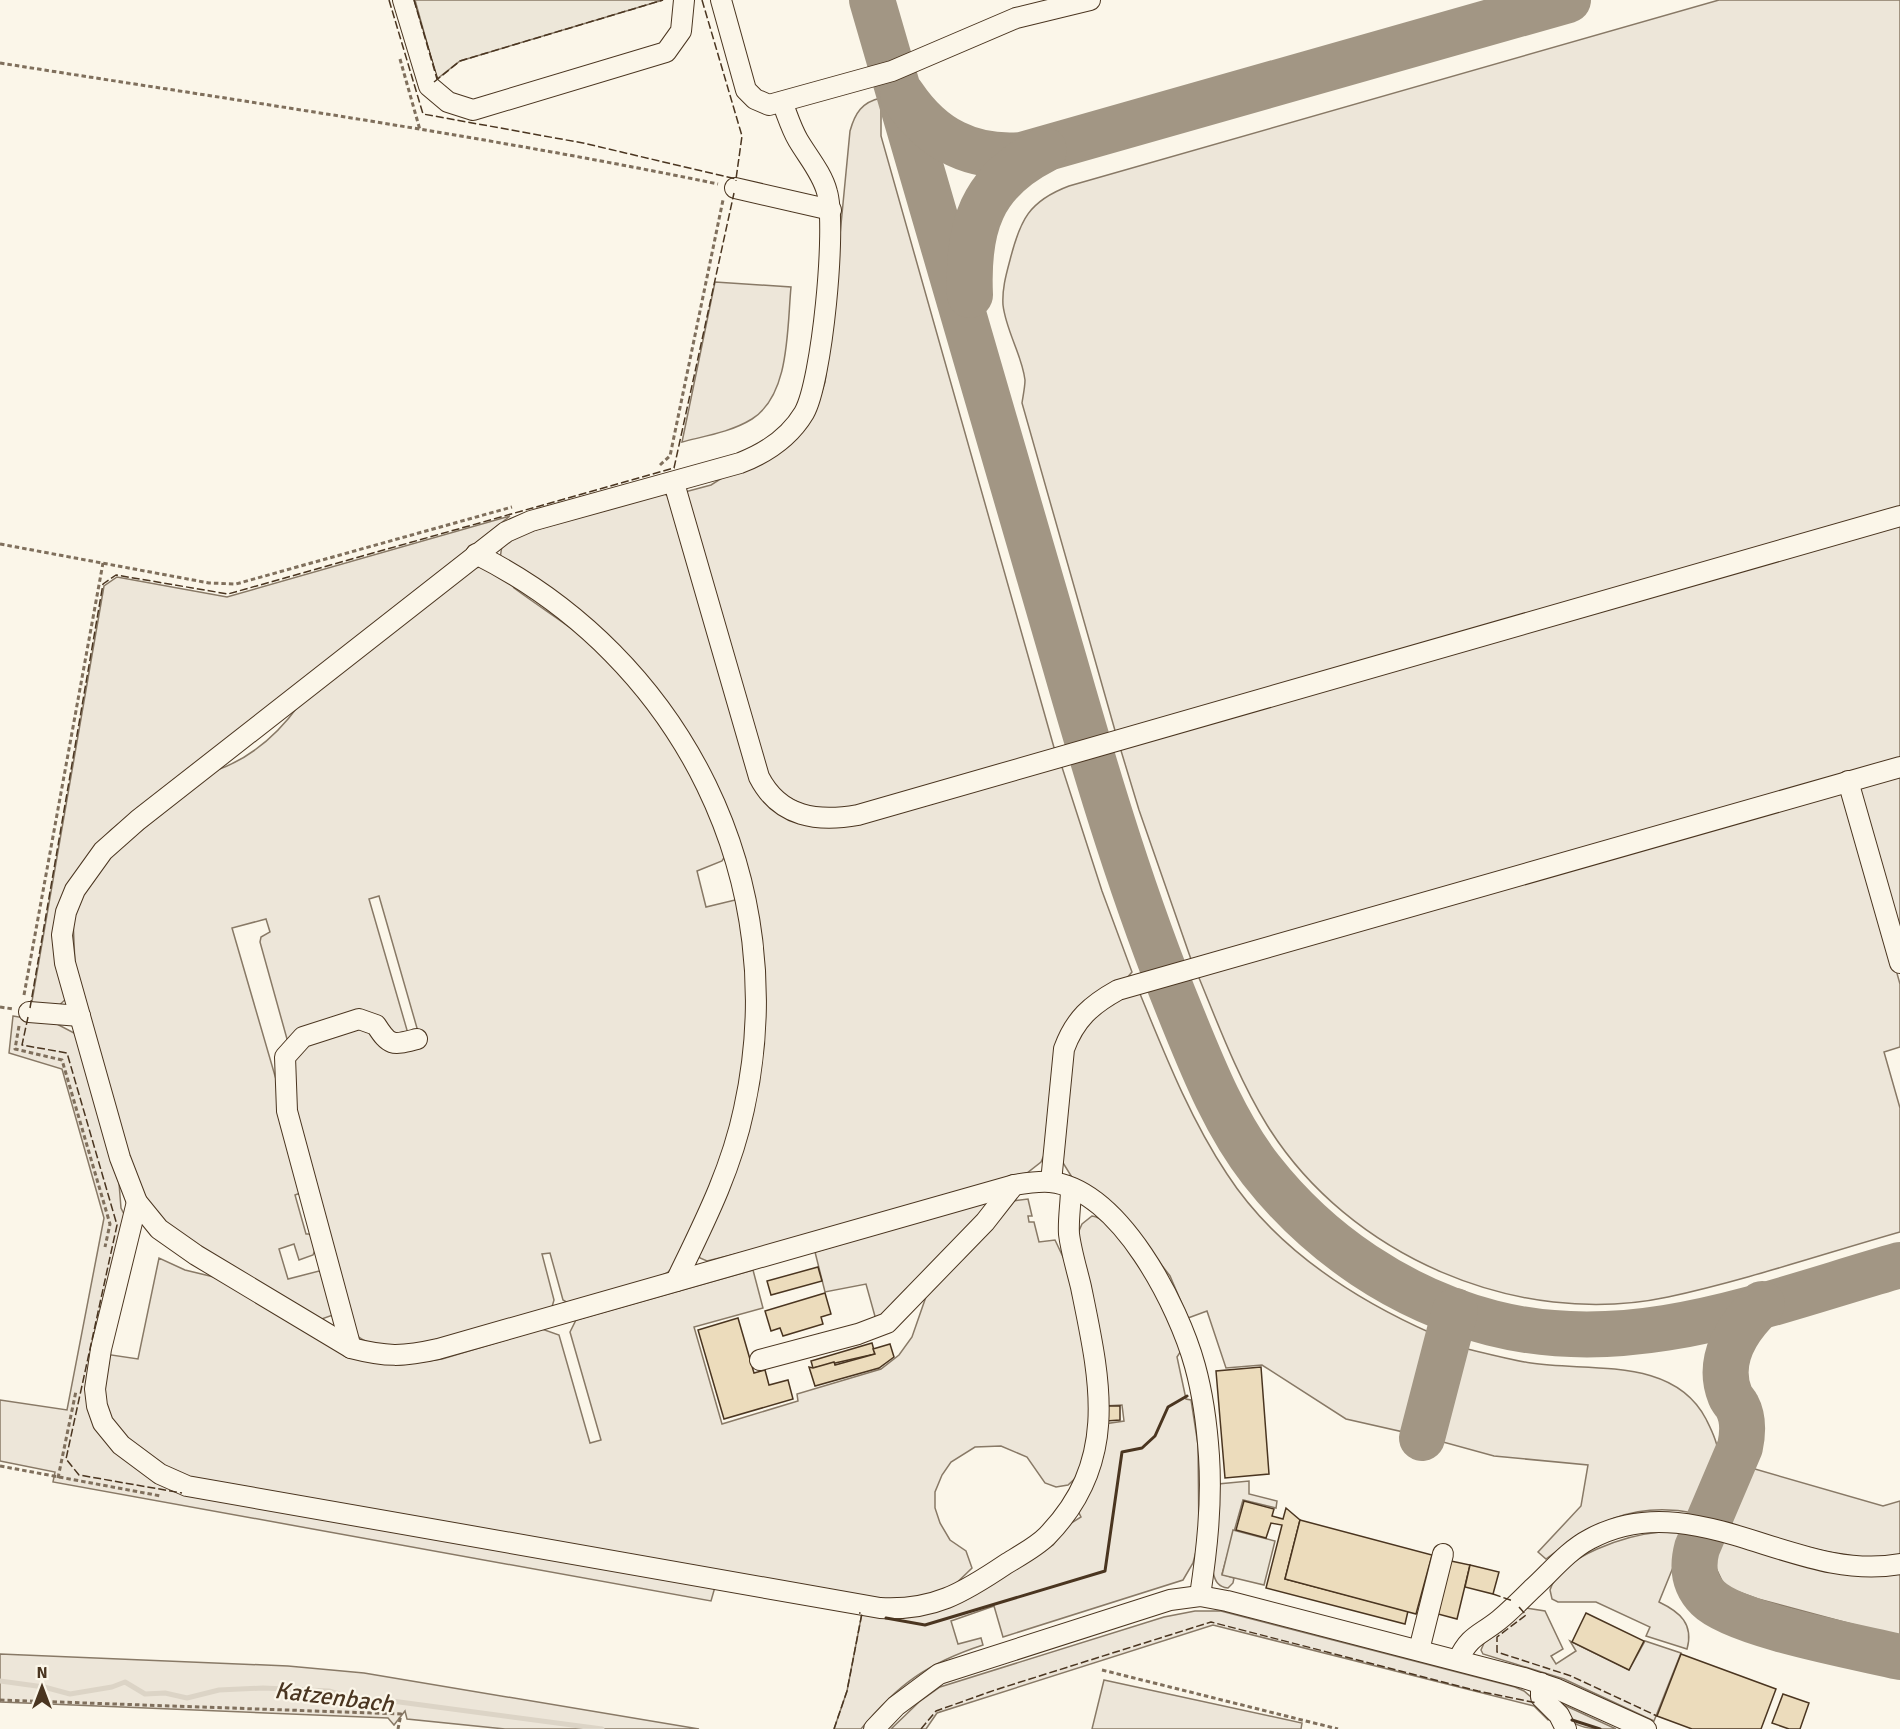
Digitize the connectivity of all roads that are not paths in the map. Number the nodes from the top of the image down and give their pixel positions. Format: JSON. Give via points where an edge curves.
{"nodes":[{"id":1,"x":403,"y":0,"type":"edge"},
{"id":2,"x":684,"y":0,"type":"edge"},
{"id":3,"x":721,"y":0,"type":"edge"},
{"id":4,"x":1090,"y":0,"type":"edge"},
{"id":5,"x":782,"y":102,"type":"junction"},
{"id":6,"x":730,"y":187,"type":"road end"},
{"id":7,"x":831,"y":210,"type":"junction"},
{"id":8,"x":674,"y":483,"type":"junction"},
{"id":9,"x":1900,"y":516,"type":"edge"},
{"id":10,"x":476,"y":554,"type":"junction"},
{"id":11,"x":1900,"y":767,"type":"edge"},
{"id":12,"x":1848,"y":782,"type":"junction"},
{"id":13,"x":1900,"y":963,"type":"edge"},
{"id":14,"x":29,"y":1012,"type":"dead end"},
{"id":15,"x":80,"y":1016,"type":"junction"},
{"id":16,"x":417,"y":1039,"type":"dead end"},
{"id":17,"x":1051,"y":1182,"type":"junction"},
{"id":18,"x":1014,"y":1185,"type":"junction"},
{"id":19,"x":1071,"y":1188,"type":"junction"},
{"id":20,"x":137,"y":1202,"type":"junction"},
{"id":21,"x":676,"y":1281,"type":"junction"},
{"id":22,"x":351,"y":1348,"type":"junction"},
{"id":23,"x":760,"y":1360,"type":"dead end"},
{"id":24,"x":1443,"y":1554,"type":"dead end"},
{"id":25,"x":1900,"y":1564,"type":"edge"},
{"id":26,"x":1200,"y":1596,"type":"junction"},
{"id":27,"x":1419,"y":1650,"type":"junction"},
{"id":28,"x":1458,"y":1660,"type":"junction"},
{"id":29,"x":1541,"y":1683,"type":"junction"},
{"id":30,"x":874,"y":1729,"type":"edge"},
{"id":31,"x":1566,"y":1729,"type":"edge"},
{"id":32,"x":1646,"y":1729,"type":"edge"}],
"edges":[{"from":1,"to":2,"type":"street","via":[[429,86],[448,102],[473,110],[666,52],[681,31]]},
{"from":3,"to":5,"type":"street","via":[[746,90],[769,105]]},
{"from":4,"to":5,"type":"street","via":[[1016,18],[892,71]]},
{"from":5,"to":7,"type":"street","via":[[819,173]]},
{"from":6,"to":7,"type":"street"},
{"from":7,"to":8,"type":"street","via":[[818,371],[803,415],[782,440],[757,456]]},
{"from":8,"to":9,"type":"street","via":[[759,777],[781,803],[812,818],[830,820]]},
{"from":8,"to":10,"type":"street","via":[[531,521],[506,532]]},
{"from":10,"to":15,"type":"street","via":[[103,851],[75,890],[62,935],[65,963]]},
{"from":10,"to":21,"type":"street","via":[[566,610],[606,644],[640,683],[666,714],[704,779],[735,856],[752,928],[756,972],[753,1059],[730,1160]]},
{"from":11,"to":12,"type":"street"},
{"from":12,"to":13,"type":"street"},
{"from":12,"to":17,"type":"street","via":[[1118,990],[1081,1016],[1064,1049]]},
{"from":14,"to":15,"type":"street"},
{"from":15,"to":20,"type":"street","via":[[120,1158]]},
{"from":16,"to":22,"type":"street","via":[[395,1044],[386,1040],[376,1025],[359,1019],[303,1037],[285,1057],[287,1111]]},
{"from":17,"to":18,"type":"street"},
{"from":17,"to":19,"type":"street"},
{"from":18,"to":21,"type":"street"},
{"from":18,"to":23,"type":"street","via":[[985,1222],[887,1323]]},
{"from":19,"to":20,"type":"street","via":[[1069,1234],[1096,1369],[1098,1424],[1088,1476],[1076,1502],[1046,1538],[947,1600],[906,1610],[187,1486],[160,1474],[122,1445],[103,1423],[95,1389]]},
{"from":19,"to":26,"type":"street","via":[[1095,1202],[1144,1255],[1166,1291],[1195,1365],[1206,1426],[1210,1491]]},
{"from":20,"to":22,"type":"street","via":[[159,1229],[196,1255]]},
{"from":21,"to":22,"type":"street","via":[[404,1357]]},
{"from":24,"to":27,"type":"street"},
{"from":25,"to":28,"type":"street","via":[[1877,1568],[1834,1564],[1706,1527],[1674,1521],[1633,1523],[1592,1538],[1572,1551],[1498,1621],[1473,1636]]},
{"from":26,"to":27,"type":"street"},
{"from":26,"to":30,"type":"street","via":[[1170,1600],[939,1674],[896,1706]]},
{"from":27,"to":28,"type":"street"},
{"from":28,"to":29,"type":"street"},
{"from":29,"to":31,"type":"street","via":[[1540,1697],[1559,1715]]},
{"from":29,"to":32,"type":"street"}]}
